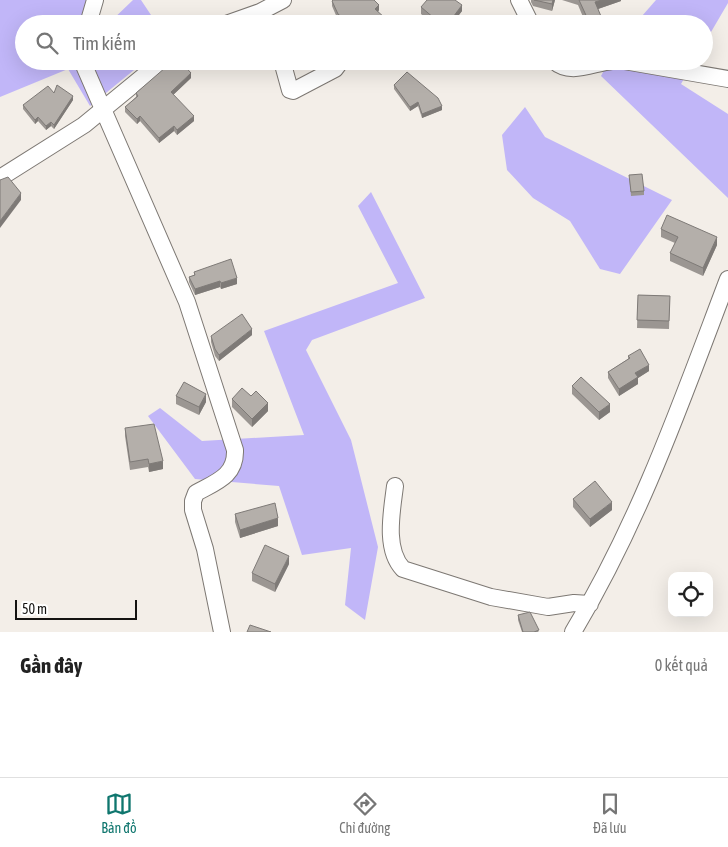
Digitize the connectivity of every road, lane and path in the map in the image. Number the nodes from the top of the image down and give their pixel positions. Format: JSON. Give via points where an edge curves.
{"nodes":[{"id":1,"x":95,"y":0,"type":"edge"},
{"id":2,"x":282,"y":0,"type":"edge"},
{"id":3,"x":519,"y":0,"type":"edge"},
{"id":4,"x":91,"y":15,"type":"edge"},
{"id":5,"x":267,"y":15,"type":"edge"},
{"id":6,"x":526,"y":15,"type":"edge"},
{"id":7,"x":86,"y":70,"type":"edge"},
{"id":8,"x":151,"y":70,"type":"edge"},
{"id":9,"x":284,"y":70,"type":"edge"},
{"id":10,"x":333,"y":70,"type":"edge"},
{"id":11,"x":679,"y":70,"type":"edge"},
{"id":12,"x":728,"y":78,"type":"edge"},
{"id":13,"x":102,"y":111,"type":"junction"},
{"id":14,"x":0,"y":178,"type":"edge"},
{"id":15,"x":728,"y":279,"type":"edge"},
{"id":16,"x":395,"y":486,"type":"dead end"},
{"id":17,"x":590,"y":604,"type":"junction"},
{"id":18,"x":222,"y":632,"type":"edge"},
{"id":19,"x":573,"y":632,"type":"edge"}],
"edges":[{"from":1,"to":4,"type":"street"},
{"from":2,"to":5,"type":"street"},
{"from":3,"to":6,"type":"street"},
{"from":7,"to":13,"type":"street"},
{"from":8,"to":13,"type":"street"},
{"from":9,"to":10,"type":"street","via":[[293,91]]},
{"from":11,"to":12,"type":"street"},
{"from":13,"to":14,"type":"street"},
{"from":13,"to":18,"type":"street","via":[[187,302],[236,450],[230,473],[196,493],[192,506],[205,549]]},
{"from":15,"to":17,"type":"street","via":[[633,522]]},
{"from":16,"to":17,"type":"street","via":[[393,547],[401,567],[409,573],[491,597],[548,607]]},
{"from":17,"to":19,"type":"street"}]}
